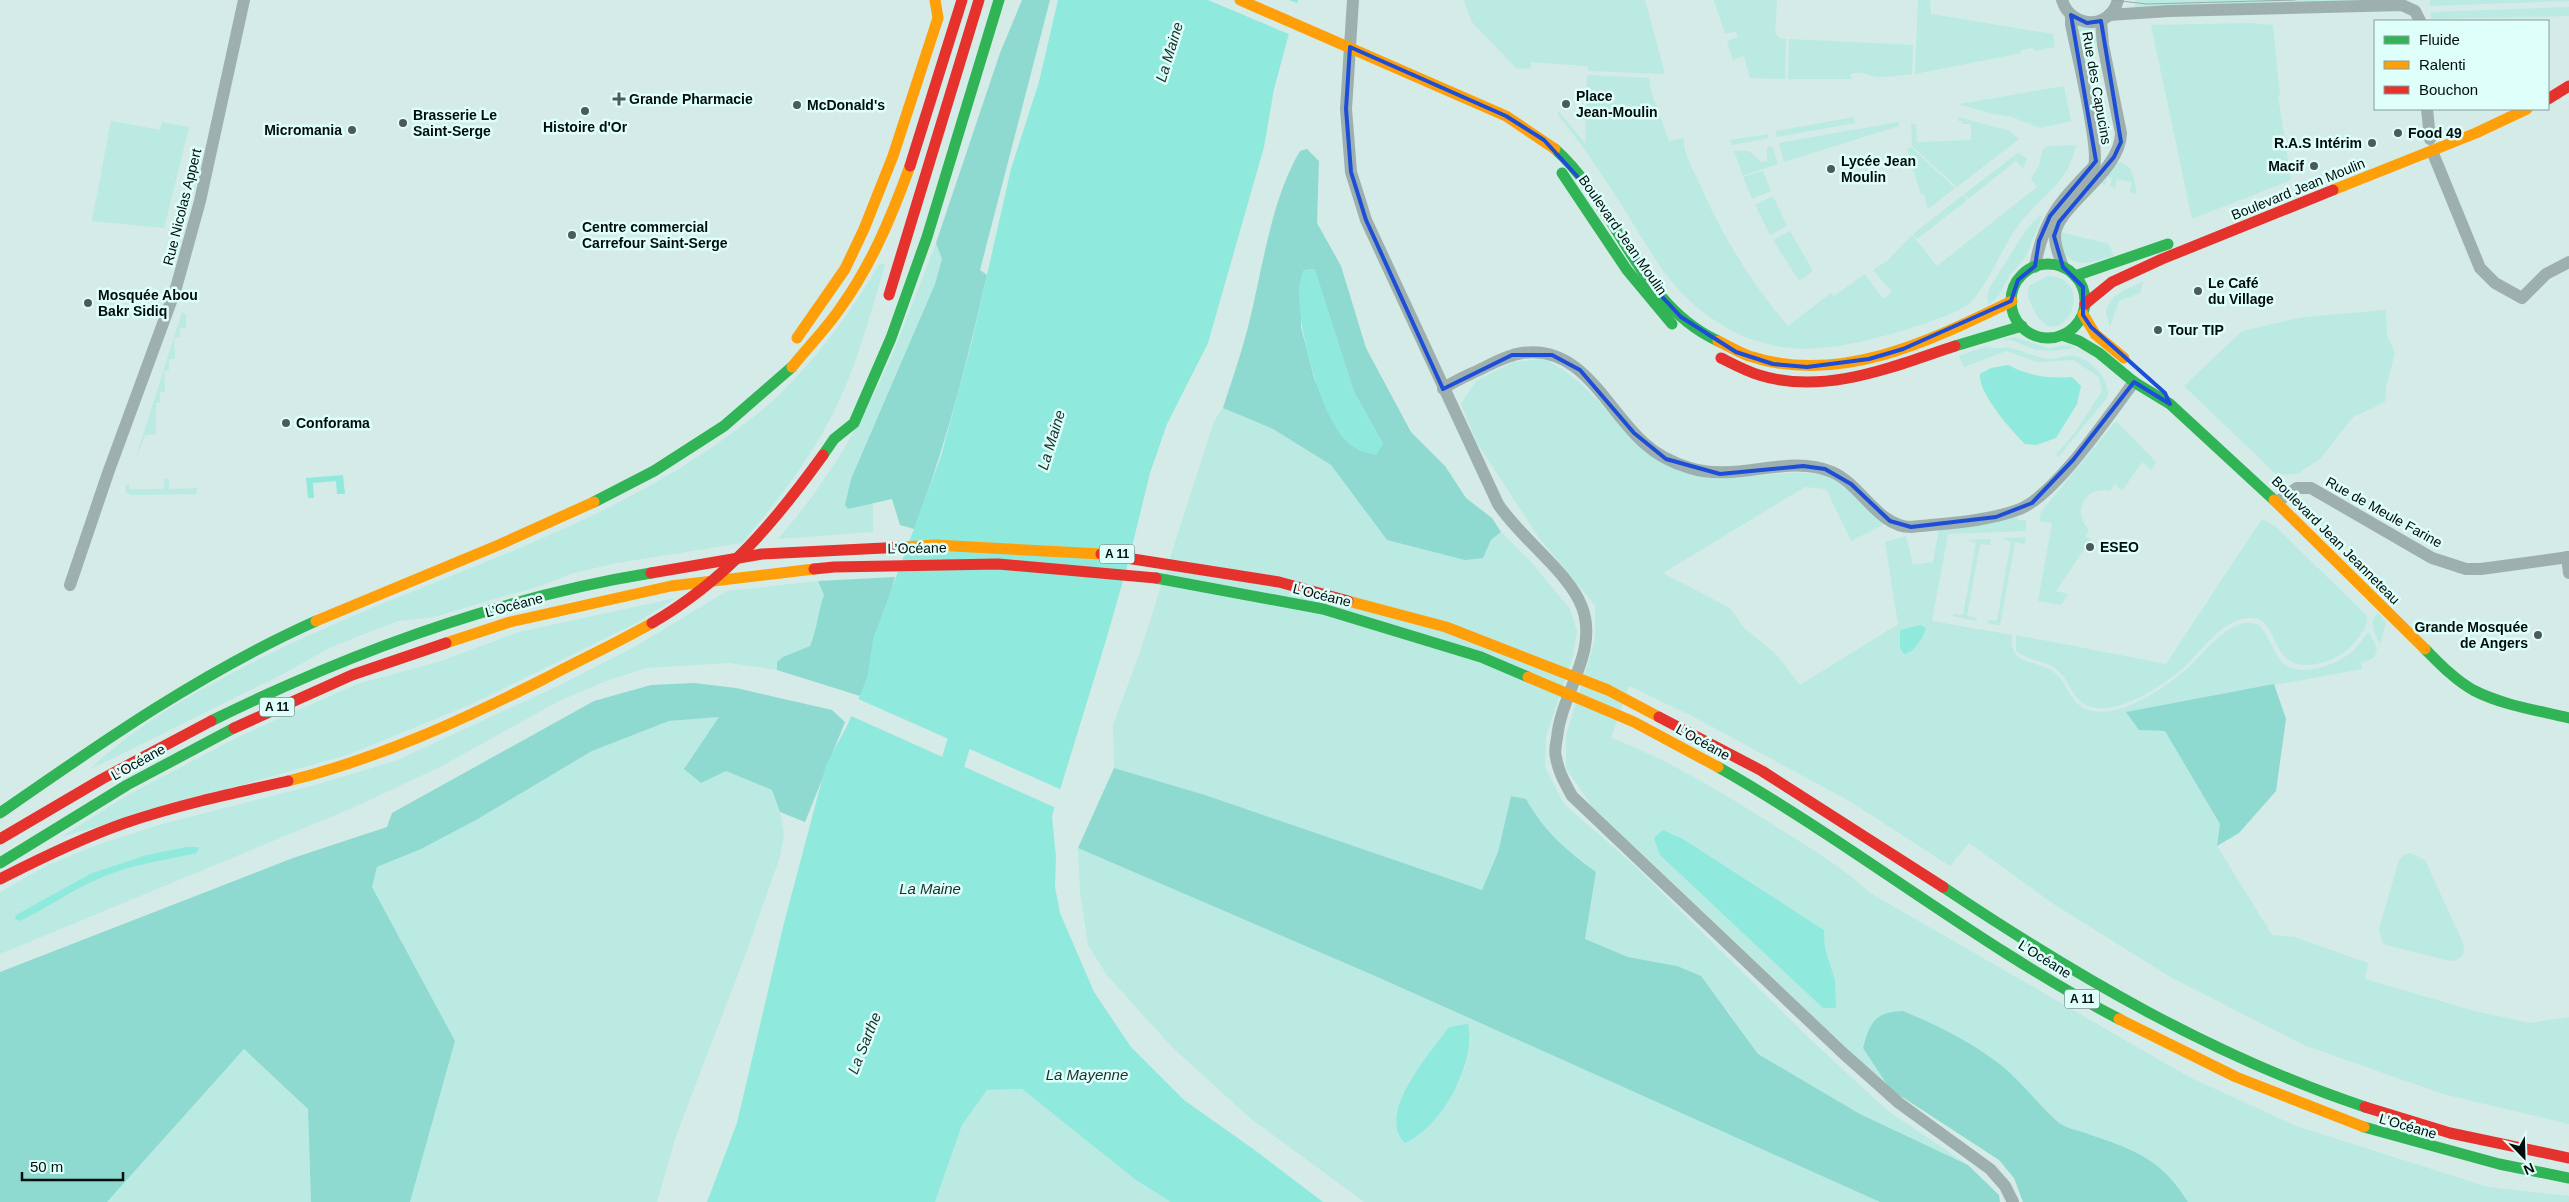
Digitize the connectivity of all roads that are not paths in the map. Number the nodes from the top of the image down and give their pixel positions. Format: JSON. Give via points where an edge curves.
{"nodes":[{"id":1,"x":244,"y":0,"type":"edge"},
{"id":2,"x":935,"y":0,"type":"edge"},
{"id":3,"x":943,"y":0,"type":"edge"},
{"id":4,"x":962,"y":0,"type":"edge"},
{"id":5,"x":979,"y":0,"type":"edge"},
{"id":6,"x":1000,"y":0,"type":"edge"},
{"id":7,"x":1240,"y":0,"type":"edge"},
{"id":8,"x":1353,"y":0,"type":"edge"},
{"id":9,"x":2062,"y":0,"type":"edge"},
{"id":10,"x":2118,"y":0,"type":"edge"},
{"id":11,"x":2071,"y":16,"type":"junction"},
{"id":12,"x":938,"y":18,"type":"junction"},
{"id":13,"x":2105,"y":18,"type":"junction"},
{"id":14,"x":2420,"y":20,"type":"edge"},
{"id":15,"x":2569,"y":75,"type":"edge"},
{"id":16,"x":2549,"y":85,"type":"edge"},
{"id":17,"x":2569,"y":86,"type":"edge"},
{"id":18,"x":2549,"y":97,"type":"edge"},
{"id":19,"x":2427,"y":110,"type":"edge"},
{"id":20,"x":2498,"y":110,"type":"edge"},
{"id":21,"x":2525,"y":110,"type":"edge"},
{"id":22,"x":1523,"y":127,"type":"junction"},
{"id":23,"x":2431,"y":145,"type":"junction"},
{"id":24,"x":2569,"y":262,"type":"edge"},
{"id":25,"x":2035,"y":267,"type":"junction"},
{"id":26,"x":2063,"y":267,"type":"junction"},
{"id":27,"x":2075,"y":276,"type":"junction"},
{"id":28,"x":2012,"y":301,"type":"junction"},
{"id":29,"x":2084,"y":309,"type":"junction"},
{"id":30,"x":884,"y":310,"type":"dead end"},
{"id":31,"x":2022,"y":326,"type":"junction"},
{"id":32,"x":2062,"y":335,"type":"junction"},
{"id":33,"x":1687,"y":337,"type":"dead end"},
{"id":34,"x":791,"y":347,"type":"dead end"},
{"id":35,"x":1714,"y":354,"type":"dead end"},
{"id":36,"x":764,"y":375,"type":"dead end"},
{"id":37,"x":2134,"y":382,"type":"junction"},
{"id":38,"x":1443,"y":389,"type":"junction"},
{"id":39,"x":2170,"y":404,"type":"junction"},
{"id":40,"x":843,"y":415,"type":"dead end"},
{"id":41,"x":722,"y":425,"type":"junction"},
{"id":42,"x":834,"y":439,"type":"junction"},
{"id":43,"x":2277,"y":502,"type":"junction"},
{"id":44,"x":2568,"y":557,"type":"edge"},
{"id":45,"x":2569,"y":573,"type":"edge"},
{"id":46,"x":70,"y":585,"type":"dead end"},
{"id":47,"x":2569,"y":718,"type":"edge"},
{"id":48,"x":0,"y":813,"type":"edge"},
{"id":49,"x":0,"y":839,"type":"edge"},
{"id":50,"x":0,"y":862,"type":"edge"},
{"id":51,"x":0,"y":879,"type":"edge"},
{"id":52,"x":2569,"y":1158,"type":"edge"},
{"id":53,"x":2569,"y":1178,"type":"edge"},
{"id":54,"x":2013,"y":1202,"type":"edge"}],
"edges":[{"from":1,"to":46,"type":"street","name":"Rue Nicolas Appert","via":[[200,201],[176,288]]},
{"from":2,"to":12,"type":"main road"},
{"from":3,"to":12,"type":"main road"},
{"from":4,"to":41,"type":"main road","via":[[910,164],[855,287],[790,369]]},
{"from":5,"to":30,"type":"main road"},
{"from":6,"to":42,"type":"main road","via":[[927,237],[890,338],[854,423]]},
{"from":7,"to":22,"type":"main road","name":"Boulevard Jean Moulin","via":[[1506,116]]},
{"from":8,"to":38,"type":"street","via":[[1346,109],[1351,172],[1366,220]]},
{"from":9,"to":11,"type":"street","name":"Rue des Capucins"},
{"from":10,"to":13,"type":"street","name":"Rue des Capucins"},
{"from":11,"to":13,"type":"street","name":"Rue des Capucins","via":[[2087,23]]},
{"from":11,"to":25,"type":"street","name":"Rue des Capucins","via":[[2096,161],[2050,216],[2039,241]]},
{"from":12,"to":34,"type":"main road","via":[[894,156],[864,229],[845,269]]},
{"from":13,"to":14,"type":"street","via":[[2169,11],[2402,5],[2415,11]]},
{"from":13,"to":26,"type":"street","name":"Rue des Capucins","via":[[2121,142],[2114,157],[2059,222],[2054,236]]},
{"from":15,"to":16,"type":"main road"},
{"from":17,"to":18,"type":"main road"},
{"from":19,"to":23,"type":"street"},
{"from":20,"to":23,"type":"main road","name":"Boulevard Jean Moulin"},
{"from":21,"to":23,"type":"main road","name":"Boulevard Jean Moulin","via":[[2476,134]]},
{"from":22,"to":28,"type":"main road","name":"Boulevard Jean Moulin","via":[[1558,153],[1587,187],[1653,287],[1681,317],[1736,352],[1773,364],[1807,367],[1869,360],[1903,349]]},
{"from":22,"to":33,"type":"main road","name":"Boulevard Jean Moulin","via":[[1551,158],[1651,304]]},
{"from":23,"to":24,"type":"street","via":[[2480,268],[2495,283],[2522,298],[2546,274]]},
{"from":23,"to":27,"type":"main road","name":"Boulevard Jean Moulin"},
{"from":23,"to":29,"type":"main road","name":"Boulevard Jean Moulin","via":[[2112,282]]},
{"from":25,"to":26,"type":"main road","via":[[2049,264]]},
{"from":25,"to":28,"type":"main road","via":[[2018,280]]},
{"from":26,"to":27,"type":"main road"},
{"from":27,"to":29,"type":"main road","via":[[2083,287]]},
{"from":28,"to":31,"type":"main road","via":[[2014,313]]},
{"from":29,"to":32,"type":"main road","via":[[2074,326]]},
{"from":29,"to":39,"type":"main road","name":"Boulevard Jean Jeanneteau","via":[[2095,334],[2165,393]]},
{"from":31,"to":32,"type":"main road","via":[[2040,336]]},
{"from":31,"to":35,"type":"main road","via":[[1976,337],[1872,374],[1819,384],[1765,376],[1728,363]]},
{"from":32,"to":37,"type":"main road","name":"Boulevard Jean Jeanneteau","via":[[2099,353]]},
{"from":36,"to":41,"type":"main road","via":[[736,403]]},
{"from":37,"to":38,"type":"street","via":[[2090,440],[2044,494],[2032,503],[1996,517],[1911,527],[1890,521],[1847,481],[1825,469],[1803,466],[1720,474],[1691,469],[1666,458],[1634,433],[1580,370],[1552,355],[1531,352],[1512,355]]},
{"from":37,"to":39,"type":"main road","name":"Boulevard Jean Jeanneteau"},
{"from":38,"to":54,"type":"street","via":[[1475,460],[1510,523],[1564,579],[1582,606],[1587,637],[1558,725],[1555,755],[1572,796],[1844,1054],[1899,1103],[1994,1173]]},
{"from":39,"to":43,"type":"main road","name":"Boulevard Jean Jeanneteau"},
{"from":40,"to":42,"type":"main road"},
{"from":41,"to":48,"type":"main road","via":[[672,461],[626,487],[509,540],[357,601],[218,669],[121,730]]},
{"from":42,"to":51,"type":"main road","via":[[785,508],[732,566],[668,614],[627,637],[480,711],[393,749],[324,772],[189,804],[125,824],[50,853]]},
{"from":43,"to":44,"type":"street","name":"Rue de Meule Farine","via":[[2298,488],[2311,488],[2432,558],[2466,569],[2481,570]]},
{"from":43,"to":47,"type":"main road","name":"Boulevard Jean Jeanneteau","via":[[2445,669],[2471,689],[2501,702]]},
{"from":44,"to":45,"type":"street"},
{"from":49,"to":52,"type":"main road","name":"L’Océane","number":"A 11","via":[[159,746],[308,674],[476,613],[575,587],[704,562],[852,547],[992,545],[1135,556],[1279,581],[1404,613],[1571,674],[1639,705],[1765,772],[2057,961],[2188,1035],[2282,1078],[2382,1114],[2479,1140]]},
{"from":50,"to":53,"type":"main road","name":"L’Océane","number":"A 11","via":[[141,777],[284,703],[417,651],[577,604],[723,577],[830,566],[984,563],[1124,573],[1246,592],[1373,623],[1500,665],[1638,724],[1783,806],[2092,1005],[2185,1055],[2280,1098],[2356,1126],[2481,1161]]}]}
